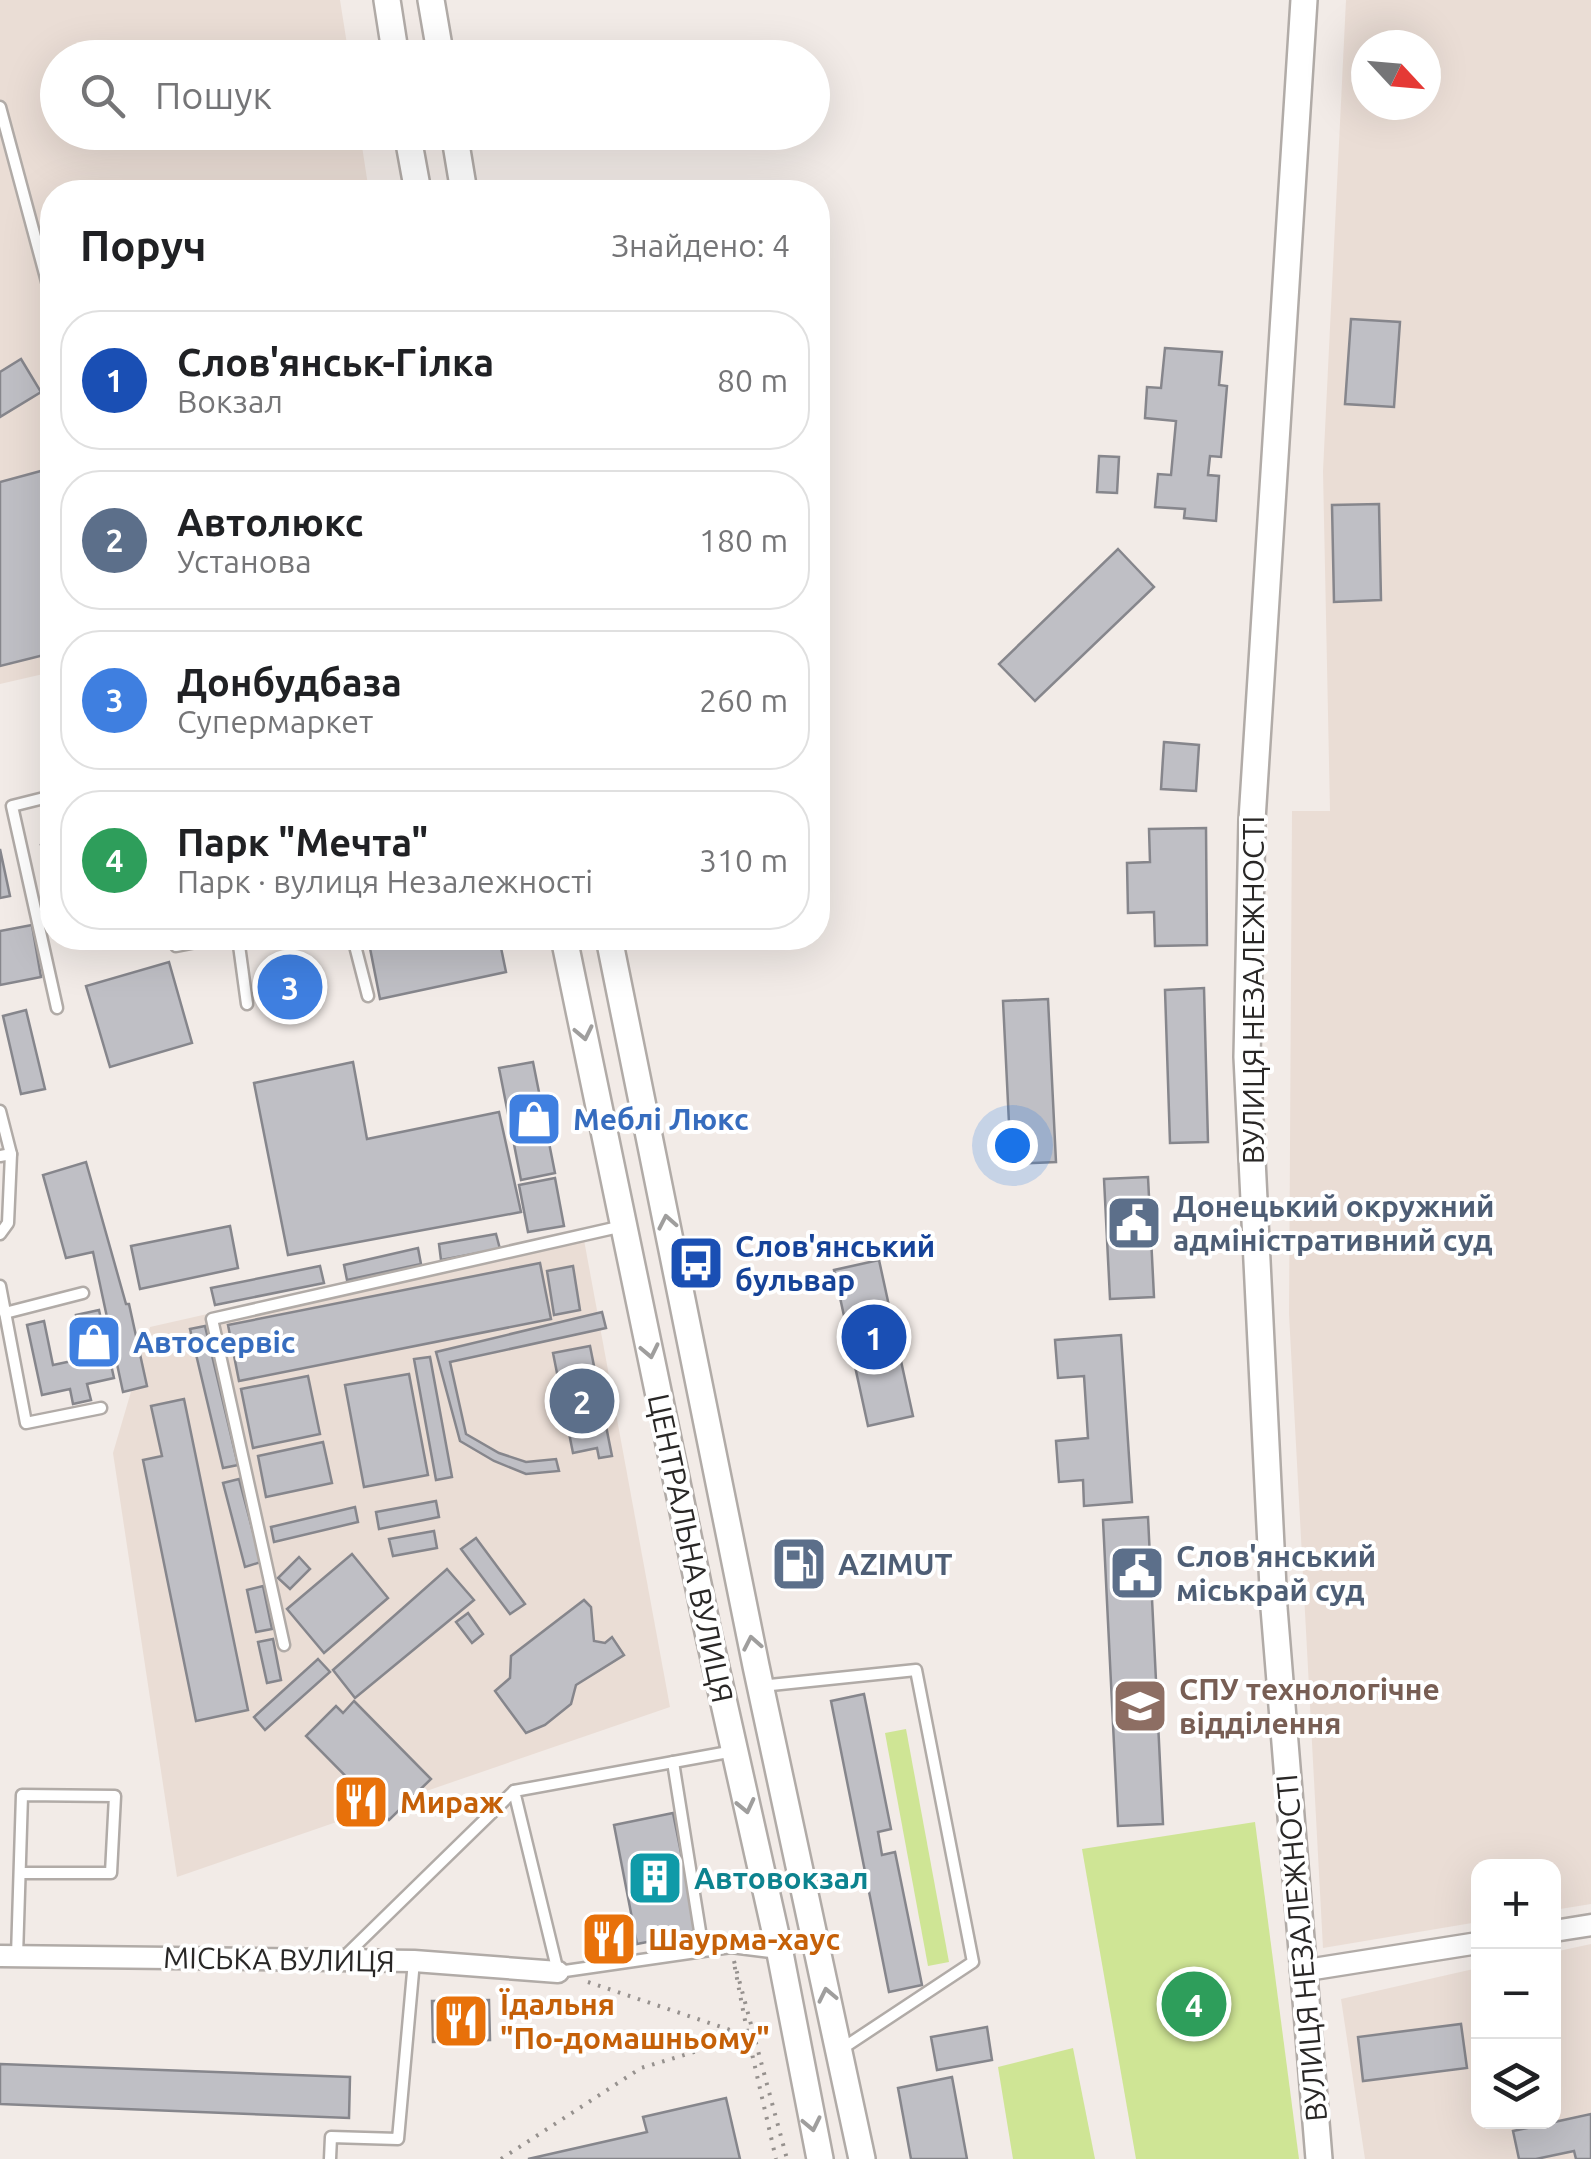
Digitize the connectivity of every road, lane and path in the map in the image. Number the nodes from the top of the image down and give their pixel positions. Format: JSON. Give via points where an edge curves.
{"nodes":[{"id":1,"x":387,"y":0,"type":"edge"},
{"id":2,"x":431,"y":0,"type":"edge"},
{"id":3,"x":1304,"y":0,"type":"edge"},
{"id":4,"x":393,"y":40,"type":"edge"},
{"id":5,"x":437,"y":40,"type":"edge"},
{"id":6,"x":0,"y":107,"type":"edge"},
{"id":7,"x":411,"y":150,"type":"edge"},
{"id":8,"x":457,"y":150,"type":"edge"},
{"id":9,"x":416,"y":180,"type":"edge"},
{"id":10,"x":462,"y":180,"type":"edge"},
{"id":11,"x":40,"y":255,"type":"edge"},
{"id":12,"x":40,"y":799,"type":"edge"},
{"id":13,"x":40,"y":929,"type":"edge"},
{"id":14,"x":45,"y":950,"type":"edge"},
{"id":15,"x":240,"y":950,"type":"edge"},
{"id":16,"x":356,"y":950,"type":"edge"},
{"id":17,"x":566,"y":950,"type":"edge"},
{"id":18,"x":611,"y":950,"type":"edge"},
{"id":19,"x":368,"y":996,"type":"dead end"},
{"id":20,"x":247,"y":1004,"type":"dead end"},
{"id":21,"x":58,"y":1008,"type":"dead end"},
{"id":22,"x":0,"y":1111,"type":"edge"},
{"id":23,"x":6,"y":1155,"type":"edge"},
{"id":24,"x":624,"y":1226,"type":"junction"},
{"id":25,"x":0,"y":1234,"type":"edge"},
{"id":26,"x":0,"y":1286,"type":"edge"},
{"id":27,"x":83,"y":1294,"type":"dead end"},
{"id":28,"x":5,"y":1313,"type":"junction"},
{"id":29,"x":100,"y":1408,"type":"dead end"},
{"id":30,"x":284,"y":1645,"type":"dead end"},
{"id":31,"x":760,"y":1686,"type":"junction"},
{"id":32,"x":734,"y":1751,"type":"junction"},
{"id":33,"x":673,"y":1762,"type":"junction"},
{"id":34,"x":514,"y":1792,"type":"junction"},
{"id":35,"x":20,"y":1873,"type":"junction"},
{"id":36,"x":1591,"y":1925,"type":"edge"},
{"id":37,"x":1561,"y":1930,"type":"edge"},
{"id":38,"x":1471,"y":1944,"type":"edge"},
{"id":39,"x":731,"y":1947,"type":"junction"},
{"id":40,"x":704,"y":1950,"type":"junction"},
{"id":41,"x":780,"y":1953,"type":"junction"},
{"id":42,"x":9,"y":1956,"type":"edge"},
{"id":43,"x":341,"y":1960,"type":"junction"},
{"id":44,"x":414,"y":1961,"type":"junction"},
{"id":45,"x":558,"y":1972,"type":"junction"},
{"id":46,"x":1302,"y":1972,"type":"junction"},
{"id":47,"x":748,"y":2036,"type":"junction"},
{"id":48,"x":839,"y":2051,"type":"junction"},
{"id":49,"x":330,"y":2159,"type":"edge"},
{"id":50,"x":502,"y":2159,"type":"edge"},
{"id":51,"x":776,"y":2159,"type":"edge"},
{"id":52,"x":787,"y":2159,"type":"edge"},
{"id":53,"x":820,"y":2159,"type":"edge"},
{"id":54,"x":862,"y":2159,"type":"edge"},
{"id":55,"x":1320,"y":2159,"type":"edge"}],
"edges":[{"from":1,"to":4,"type":"street"},
{"from":2,"to":5,"type":"street"},
{"from":3,"to":46,"type":"street","name":"ВУЛИЦЯ НЕЗАЛЕЖНОСТІ","via":[[1252,820],[1247,1058],[1274,1608]]},
{"from":6,"to":11,"type":"lane"},
{"from":7,"to":9,"type":"street"},
{"from":8,"to":10,"type":"street"},
{"from":12,"to":13,"type":"lane","via":[[12,806]]},
{"from":14,"to":21,"type":"lane"},
{"from":15,"to":20,"type":"lane"},
{"from":16,"to":19,"type":"lane"},
{"from":17,"to":24,"type":"street","name":"ЦЕНТРАЛЬНА ВУЛИЦЯ","one_way":true},
{"from":31,"to":18,"type":"street","name":"ЦЕНТРАЛЬНА ВУЛИЦЯ","one_way":true},
{"from":22,"to":23,"type":"lane"},
{"from":23,"to":25,"type":"lane","via":[[8,1223]]},
{"from":24,"to":30,"type":"lane","via":[[212,1319]]},
{"from":24,"to":32,"type":"street","name":"ЦЕНТРАЛЬНА ВУЛИЦЯ","one_way":true},
{"from":26,"to":28,"type":"lane"},
{"from":27,"to":28,"type":"lane"},
{"from":28,"to":29,"type":"lane","via":[[26,1423]]},
{"from":48,"to":31,"type":"street","name":"ЦЕНТРАЛЬНА ВУЛИЦЯ","one_way":true},
{"from":31,"to":48,"type":"lane","via":[[916,1670],[973,1962]]},
{"from":32,"to":33,"type":"lane"},
{"from":32,"to":41,"type":"street","name":"ЦЕНТРАЛЬНА ВУЛИЦЯ","one_way":true},
{"from":33,"to":34,"type":"lane"},
{"from":33,"to":40,"type":"lane"},
{"from":34,"to":43,"type":"lane"},
{"from":34,"to":45,"type":"lane"},
{"from":35,"to":35,"type":"lane","via":[[22,1795],[115,1796],[112,1874]]},
{"from":35,"to":42,"type":"lane"},
{"from":36,"to":37,"type":"street"},
{"from":38,"to":46,"type":"street"},
{"from":39,"to":40,"type":"lane"},
{"from":39,"to":41,"type":"lane"},
{"from":39,"to":47,"type":"path"},
{"from":39,"to":52,"type":"path"},
{"from":40,"to":45,"type":"lane"},
{"from":41,"to":53,"type":"street","name":"ЦЕНТРАЛЬНА ВУЛИЦЯ","one_way":true},
{"from":42,"to":43,"type":"street","name":"МІСЬКА ВУЛИЦЯ"},
{"from":43,"to":44,"type":"street","name":"МІСЬКА ВУЛИЦЯ"},
{"from":44,"to":45,"type":"street","name":"МІСЬКА ВУЛИЦЯ"},
{"from":44,"to":49,"type":"lane","via":[[398,2139],[331,2137]]},
{"from":45,"to":47,"type":"path"},
{"from":46,"to":55,"type":"street","name":"ВУЛИЦЯ НЕЗАЛЕЖНОСТІ"},
{"from":47,"to":50,"type":"path","via":[[641,2068]]},
{"from":47,"to":51,"type":"path"},
{"from":48,"to":54,"type":"street","name":"ЦЕНТРАЛЬНА ВУЛИЦЯ"}]}
